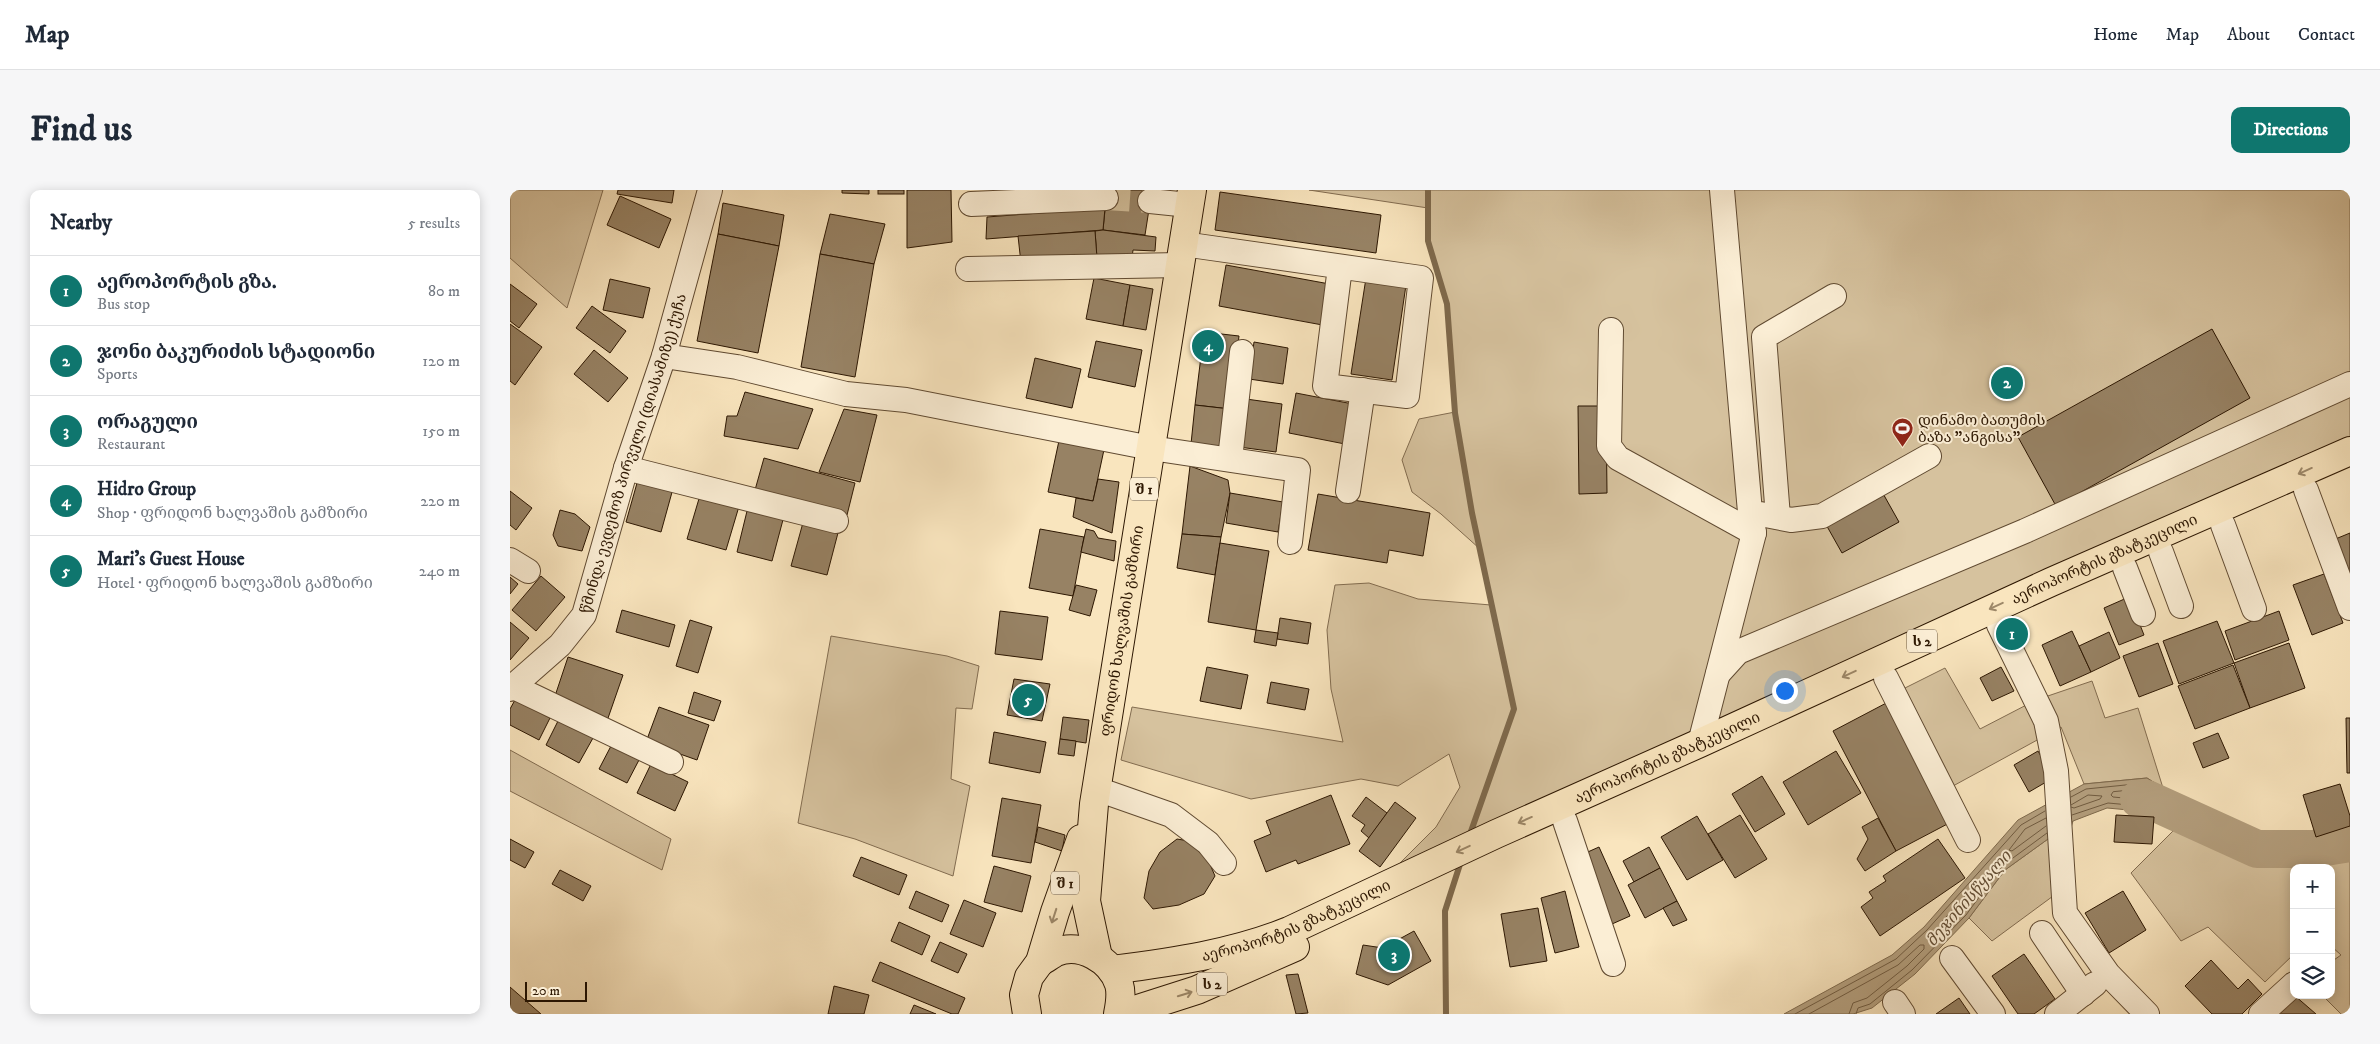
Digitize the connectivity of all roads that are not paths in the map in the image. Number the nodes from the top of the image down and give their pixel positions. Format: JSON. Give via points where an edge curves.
{"nodes":[{"id":1,"x":710,"y":190,"type":"edge"},
{"id":2,"x":1722,"y":190,"type":"edge"},
{"id":3,"x":1191,"y":197,"type":"edge"},
{"id":4,"x":1106,"y":198,"type":"tunnel mouth"},
{"id":5,"x":1150,"y":201,"type":"tunnel mouth"},
{"id":6,"x":971,"y":204,"type":"dead end"},
{"id":7,"x":1182,"y":254,"type":"junction"},
{"id":8,"x":1340,"y":267,"type":"junction"},
{"id":9,"x":968,"y":269,"type":"dead end"},
{"id":10,"x":1834,"y":296,"type":"dead end"},
{"id":11,"x":1611,"y":330,"type":"dead end"},
{"id":12,"x":1242,"y":352,"type":"dead end"},
{"id":13,"x":664,"y":356,"type":"junction"},
{"id":14,"x":2350,"y":384,"type":"edge"},
{"id":15,"x":1363,"y":390,"type":"junction"},
{"id":16,"x":1151,"y":448,"type":"junction"},
{"id":17,"x":2350,"y":451,"type":"edge"},
{"id":18,"x":1929,"y":456,"type":"dead end"},
{"id":19,"x":1230,"y":459,"type":"junction"},
{"id":20,"x":626,"y":468,"type":"junction"},
{"id":21,"x":2350,"y":469,"type":"edge"},
{"id":22,"x":2306,"y":490,"type":"junction"},
{"id":23,"x":1348,"y":492,"type":"dead end"},
{"id":24,"x":1778,"y":517,"type":"junction"},
{"id":25,"x":836,"y":521,"type":"dead end"},
{"id":26,"x":1752,"y":522,"type":"junction"},
{"id":27,"x":2224,"y":525,"type":"junction"},
{"id":28,"x":1290,"y":542,"type":"dead end"},
{"id":29,"x":2161,"y":552,"type":"junction"},
{"id":30,"x":2125,"y":568,"type":"junction"},
{"id":31,"x":2181,"y":606,"type":"dead end"},
{"id":32,"x":2350,"y":608,"type":"edge"},
{"id":33,"x":2254,"y":609,"type":"dead end"},
{"id":34,"x":2143,"y":614,"type":"dead end"},
{"id":35,"x":1999,"y":625,"type":"junction"},
{"id":36,"x":1718,"y":674,"type":"junction"},
{"id":37,"x":1886,"y":678,"type":"junction"},
{"id":38,"x":512,"y":688,"type":"edge"},
{"id":39,"x":1700,"y":743,"type":"junction"},
{"id":40,"x":671,"y":762,"type":"dead end"},
{"id":41,"x":1095,"y":797,"type":"junction"},
{"id":42,"x":1565,"y":821,"type":"junction"},
{"id":43,"x":1968,"y":840,"type":"dead end"},
{"id":44,"x":1499,"y":842,"type":"junction"},
{"id":45,"x":1224,"y":863,"type":"dead end"},
{"id":46,"x":1431,"y":875,"type":"junction"},
{"id":47,"x":2042,"y":933,"type":"dead end"},
{"id":48,"x":1952,"y":958,"type":"dead end"},
{"id":49,"x":1040,"y":962,"type":"junction"},
{"id":50,"x":1105,"y":963,"type":"junction"},
{"id":51,"x":1613,"y":964,"type":"dead end"},
{"id":52,"x":2108,"y":974,"type":"junction"},
{"id":53,"x":2290,"y":988,"type":"edge"},
{"id":54,"x":2083,"y":994,"type":"junction"},
{"id":55,"x":1027,"y":1014,"type":"edge"},
{"id":56,"x":1118,"y":1014,"type":"edge"},
{"id":57,"x":1122,"y":1014,"type":"edge"},
{"id":58,"x":1993,"y":1014,"type":"edge"},
{"id":59,"x":2057,"y":1014,"type":"edge"},
{"id":60,"x":2147,"y":1014,"type":"edge"},
{"id":61,"x":2261,"y":1014,"type":"edge"}],
"edges":[{"from":1,"to":13,"type":"street","name":"წმინდა ევდემოზ პირველი (დიასამიზე) ქუჩა"},
{"from":2,"to":26,"type":"street"},
{"from":3,"to":5,"type":"street"},
{"from":3,"to":7,"type":"highway","name":"ფრიდონ ხალვაშის გამზირი","number":"შ 1"},
{"from":4,"to":6,"type":"street"},
{"from":7,"to":8,"type":"street"},
{"from":7,"to":9,"type":"street"},
{"from":7,"to":16,"type":"highway","name":"ფრიდონ ხალვაშის გამზირი","number":"შ 1"},
{"from":8,"to":15,"type":"street","via":[[1325,386]]},
{"from":8,"to":15,"type":"street","via":[[1421,278],[1407,396]]},
{"from":10,"to":24,"type":"street","via":[[1764,336]]},
{"from":11,"to":26,"type":"street","via":[[1609,446],[1618,458]]},
{"from":12,"to":19,"type":"street"},
{"from":13,"to":16,"type":"street","via":[[737,367],[846,394],[906,400]]},
{"from":13,"to":20,"type":"street","name":"წმინდა ევდემოზ პირველი (დიასამიზე) ქუჩა"},
{"from":14,"to":36,"type":"street","via":[[2025,531],[1738,652]]},
{"from":15,"to":23,"type":"street"},
{"from":16,"to":19,"type":"street"},
{"from":16,"to":41,"type":"highway","name":"ფრიდონ ხალვაშის გამზირი","number":"შ 1"},
{"from":17,"to":39,"type":"highway","name":"აეროპორტის გზატკეცილი","number":"ს 2","one_way":true,"via":[[2051,582]]},
{"from":18,"to":24,"type":"street","via":[[1822,516],[1791,520]]},
{"from":19,"to":28,"type":"street","via":[[1298,470]]},
{"from":20,"to":25,"type":"street"},
{"from":20,"to":38,"type":"street","name":"წმინდა ევდემოზ პირველი (დიასამიზე) ქუჩა","via":[[584,615],[560,645]]},
{"from":21,"to":22,"type":"highway","name":"აეროპორტის გზატკეცილი","number":"ს 2"},
{"from":22,"to":27,"type":"highway","name":"აეროპორტის გზატკეცილი","number":"ს 2"},
{"from":22,"to":32,"type":"street"},
{"from":24,"to":26,"type":"street"},
{"from":26,"to":36,"type":"street"},
{"from":27,"to":29,"type":"highway","name":"აეროპორტის გზატკეცილი","number":"ს 2"},
{"from":27,"to":33,"type":"street"},
{"from":29,"to":30,"type":"highway","name":"აეროპორტის გზატკეცილი","number":"ს 2"},
{"from":29,"to":31,"type":"street"},
{"from":30,"to":34,"type":"street"},
{"from":30,"to":35,"type":"highway","name":"აეროპორტის გზატკეცილი","number":"ს 2"},
{"from":35,"to":37,"type":"highway","name":"აეროპორტის გზატკეცილი","number":"ს 2"},
{"from":35,"to":52,"type":"street","via":[[2046,721],[2056,771],[2065,913]]},
{"from":36,"to":39,"type":"street"},
{"from":37,"to":42,"type":"highway","name":"აეროპორტის გზატკეცილი","number":"ს 2"},
{"from":37,"to":43,"type":"street"},
{"from":38,"to":40,"type":"street"},
{"from":39,"to":44,"type":"highway","name":"აეროპორტის გზატკეცილი","number":"ს 2","one_way":true},
{"from":41,"to":45,"type":"street","via":[[1171,815],[1208,843]]},
{"from":41,"to":49,"type":"highway","number":"შ 1","one_way":true},
{"from":41,"to":50,"type":"highway","number":"შ 1","via":[[1086,901]]},
{"from":42,"to":44,"type":"highway","name":"აეროპორტის გზატკეცილი","number":"ს 2"},
{"from":42,"to":51,"type":"street"},
{"from":44,"to":46,"type":"highway","name":"აეროპორტის გზატკეცილი","number":"ს 2"},
{"from":46,"to":50,"type":"highway","name":"აეროპორტის გზატკეცილი","number":"ს 2","via":[[1258,943],[1194,959]]},
{"from":57,"to":46,"type":"highway","name":"აეროპორტის გზატკეცილი","number":"ს 2","one_way":true,"via":[[1197,990]]},
{"from":47,"to":54,"type":"street"},
{"from":48,"to":58,"type":"street"},
{"from":49,"to":50,"type":"highway","via":[[1058,952],[1079,950]]},
{"from":49,"to":55,"type":"highway","via":[[1028,977],[1024,995]]},
{"from":50,"to":56,"type":"highway","via":[[1119,984],[1121,1000]]},
{"from":52,"to":54,"type":"street"},
{"from":52,"to":60,"type":"street"},
{"from":53,"to":61,"type":"street"},
{"from":54,"to":59,"type":"street"}]}
